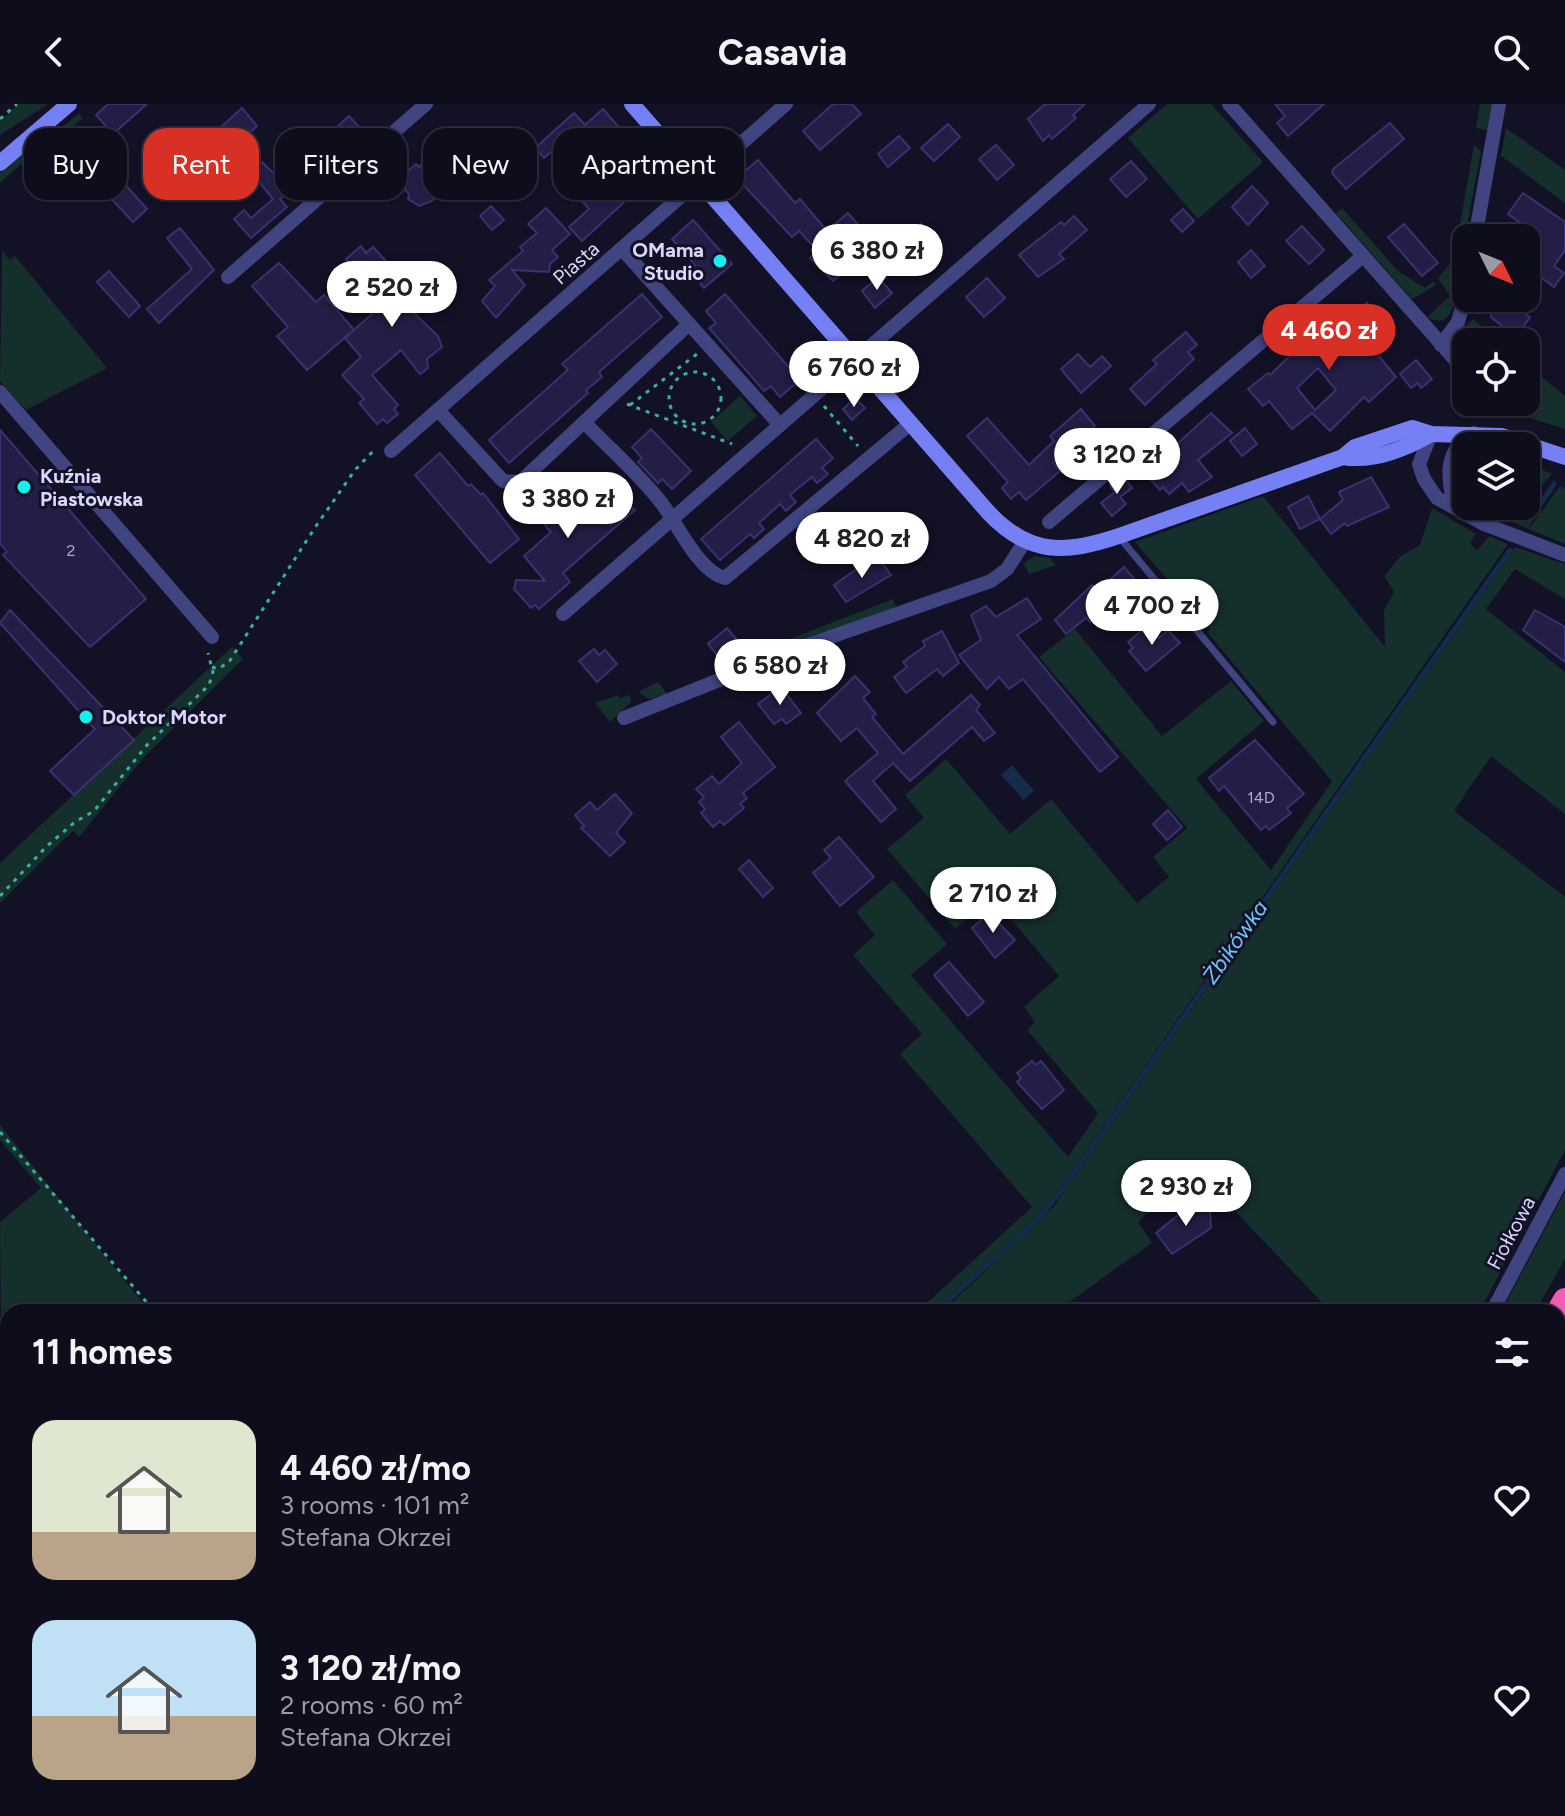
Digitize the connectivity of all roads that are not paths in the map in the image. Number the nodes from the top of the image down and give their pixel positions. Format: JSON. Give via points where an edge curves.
{"nodes":[{"id":1,"x":69,"y":104,"type":"edge"},
{"id":2,"x":426,"y":104,"type":"edge"},
{"id":3,"x":632,"y":104,"type":"edge"},
{"id":4,"x":786,"y":104,"type":"edge"},
{"id":5,"x":1149,"y":104,"type":"edge"},
{"id":6,"x":1229,"y":104,"type":"edge"},
{"id":7,"x":1499,"y":104,"type":"edge"},
{"id":8,"x":654,"y":128,"type":"edge"},
{"id":9,"x":744,"y":142,"type":"edge"},
{"id":10,"x":0,"y":163,"type":"edge"},
{"id":11,"x":679,"y":200,"type":"edge"},
{"id":12,"x":717,"y":200,"type":"edge"},
{"id":13,"x":1478,"y":224,"type":"edge"},
{"id":14,"x":622,"y":249,"type":"junction"},
{"id":15,"x":1363,"y":256,"type":"junction"},
{"id":16,"x":228,"y":277,"type":"dead end"},
{"id":17,"x":1461,"y":312,"type":"edge"},
{"id":18,"x":689,"y":324,"type":"junction"},
{"id":19,"x":1441,"y":345,"type":"junction"},
{"id":20,"x":1452,"y":357,"type":"edge"},
{"id":21,"x":853,"y":360,"type":"junction"},
{"id":22,"x":0,"y":392,"type":"edge"},
{"id":23,"x":438,"y":410,"type":"junction"},
{"id":24,"x":911,"y":423,"type":"junction"},
{"id":25,"x":586,"y":424,"type":"junction"},
{"id":26,"x":779,"y":424,"type":"junction"},
{"id":27,"x":1431,"y":434,"type":"junction"},
{"id":28,"x":1452,"y":434,"type":"edge"},
{"id":29,"x":1540,"y":449,"type":"edge"},
{"id":30,"x":391,"y":451,"type":"road end"},
{"id":31,"x":1452,"y":455,"type":"edge"},
{"id":32,"x":1565,"y":457,"type":"edge"},
{"id":33,"x":1452,"y":497,"type":"edge"},
{"id":34,"x":1452,"y":503,"type":"edge"},
{"id":35,"x":671,"y":519,"type":"junction"},
{"id":36,"x":1478,"y":520,"type":"edge"},
{"id":37,"x":1049,"y":522,"type":"dead end"},
{"id":38,"x":1119,"y":536,"type":"junction"},
{"id":39,"x":1025,"y":541,"type":"junction"},
{"id":40,"x":1565,"y":555,"type":"edge"},
{"id":41,"x":563,"y":614,"type":"dead end"},
{"id":42,"x":208,"y":640,"type":"road end"},
{"id":43,"x":624,"y":718,"type":"dead end"},
{"id":44,"x":1273,"y":722,"type":"dead end"},
{"id":45,"x":1565,"y":1174,"type":"edge"},
{"id":46,"x":1496,"y":1304,"type":"edge"}],
"edges":[{"from":1,"to":10,"type":"street"},
{"from":2,"to":16,"type":"street"},
{"from":3,"to":8,"type":"street"},
{"from":4,"to":9,"type":"street","name":"Piasta"},
{"from":5,"to":21,"type":"street"},
{"from":6,"to":15,"type":"street"},
{"from":7,"to":13,"type":"street"},
{"from":11,"to":14,"type":"street","name":"Piasta"},
{"from":12,"to":21,"type":"street"},
{"from":14,"to":18,"type":"street"},
{"from":14,"to":23,"type":"street","name":"Piasta"},
{"from":15,"to":19,"type":"street"},
{"from":15,"to":37,"type":"street"},
{"from":17,"to":19,"type":"street"},
{"from":18,"to":25,"type":"street"},
{"from":18,"to":26,"type":"street"},
{"from":19,"to":20,"type":"street"},
{"from":21,"to":24,"type":"street"},
{"from":21,"to":26,"type":"street"},
{"from":22,"to":42,"type":"street"},
{"from":23,"to":25,"type":"street","via":[[503,481],[512,484],[526,478]]},
{"from":23,"to":30,"type":"street","name":"Piasta"},
{"from":24,"to":35,"type":"street","via":[[725,578],[711,569]]},
{"from":24,"to":39,"type":"street","via":[[1001,526]]},
{"from":25,"to":35,"type":"street"},
{"from":26,"to":35,"type":"street"},
{"from":27,"to":28,"type":"street"},
{"from":27,"to":34,"type":"street","via":[[1422,451],[1422,474],[1434,495]]},
{"from":27,"to":38,"type":"street","via":[[1412,428]]},
{"from":29,"to":32,"type":"street"},
{"from":31,"to":33,"type":"street"},
{"from":35,"to":41,"type":"street"},
{"from":36,"to":40,"type":"street"},
{"from":38,"to":39,"type":"street","via":[[1087,547],[1053,550]]},
{"from":38,"to":44,"type":"lane"},
{"from":39,"to":43,"type":"street","via":[[1007,569],[985,584],[802,647]]},
{"from":45,"to":46,"type":"street","name":"Fiołkowa"}]}
